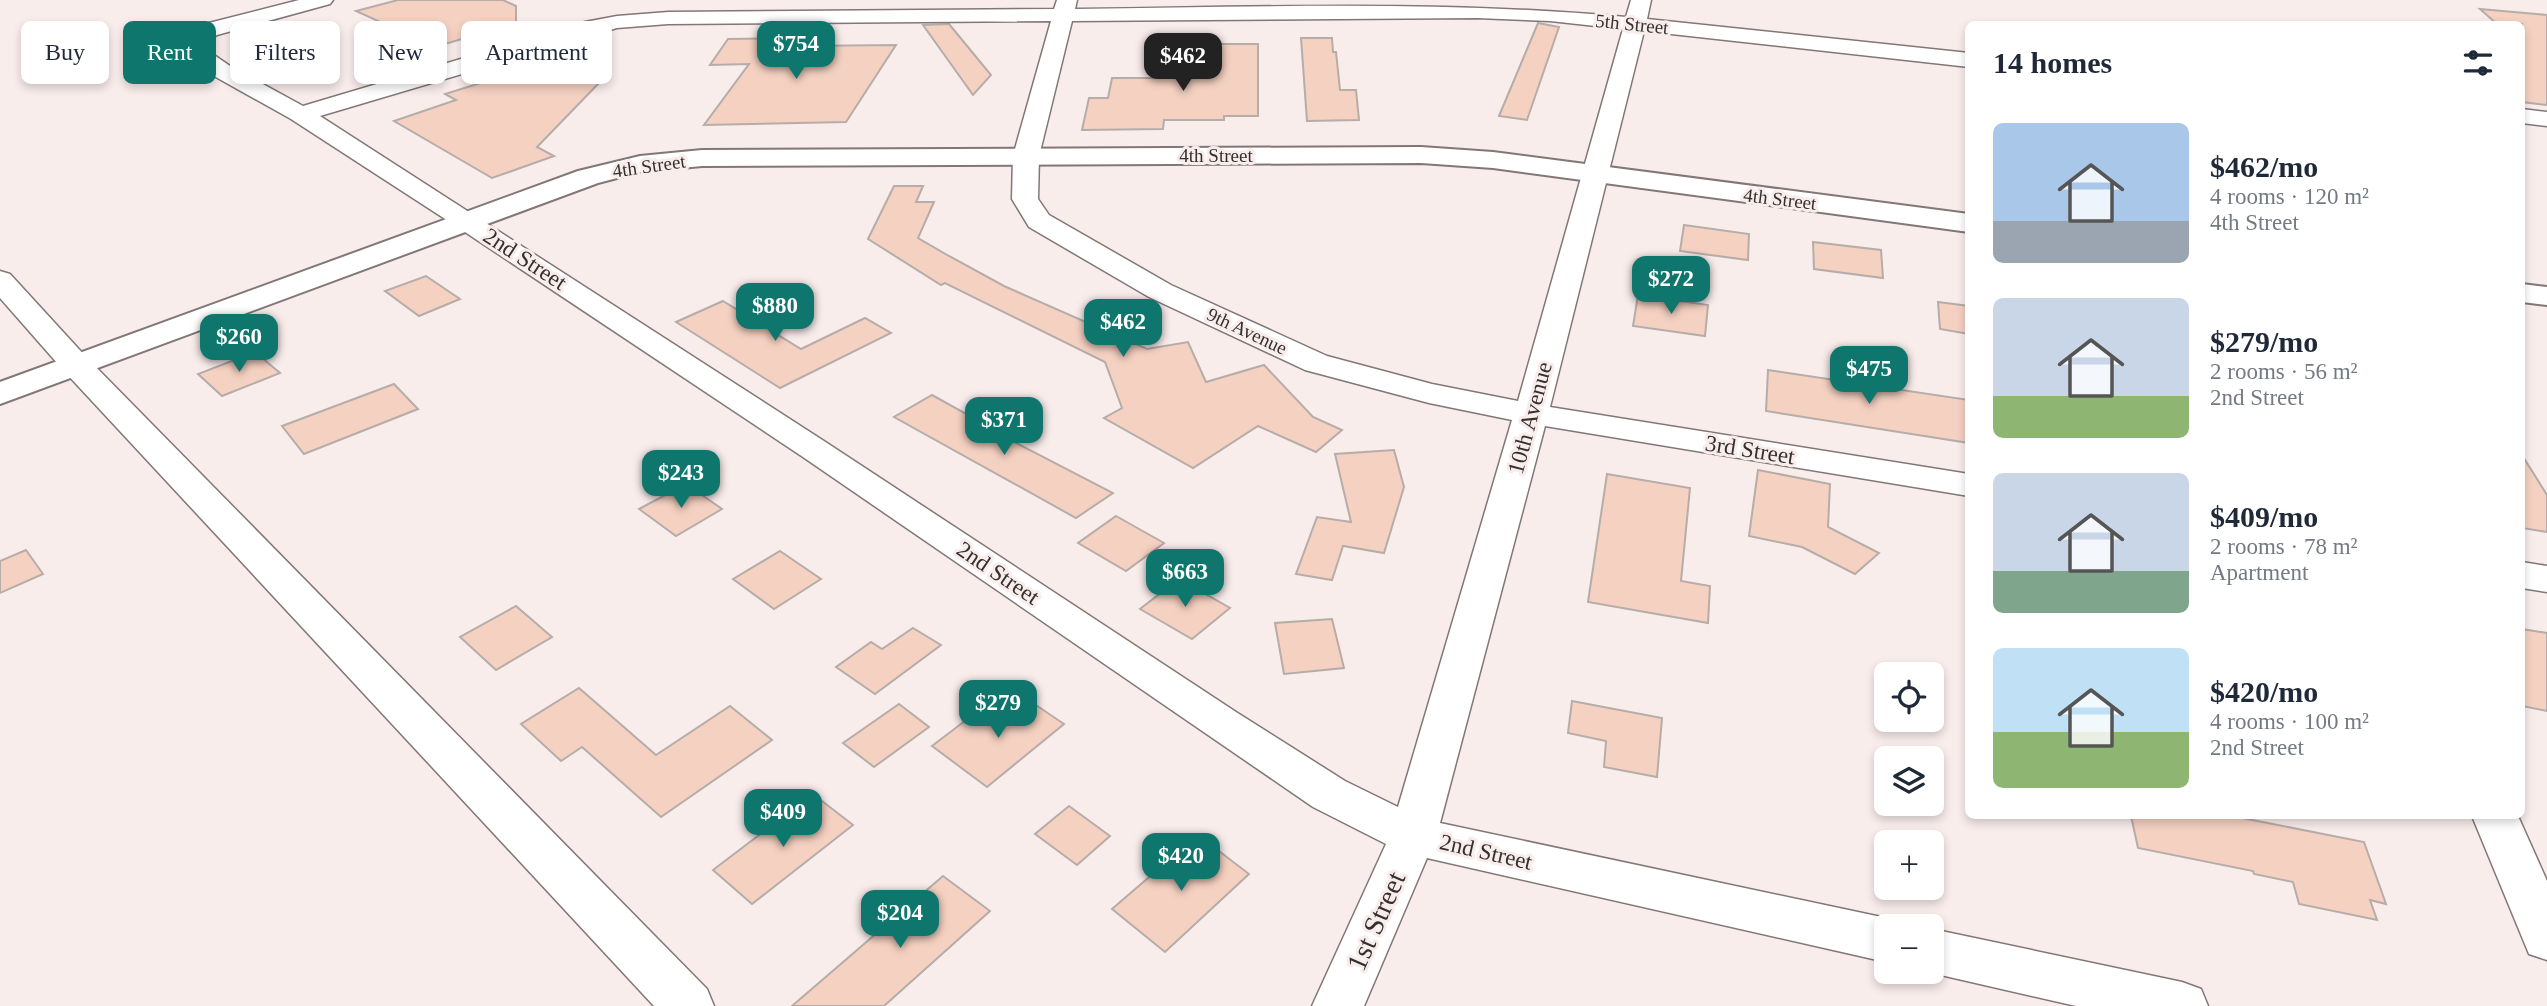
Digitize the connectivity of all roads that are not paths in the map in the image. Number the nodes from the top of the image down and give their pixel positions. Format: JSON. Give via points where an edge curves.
{"nodes":[{"id":1,"x":323,"y":0,"type":"edge"},
{"id":2,"x":1641,"y":0,"type":"edge"},
{"id":3,"x":1065,"y":7,"type":"edge"},
{"id":4,"x":1635,"y":24,"type":"junction"},
{"id":5,"x":1965,"y":60,"type":"edge"},
{"id":6,"x":300,"y":114,"type":"junction"},
{"id":7,"x":2525,"y":116,"type":"edge"},
{"id":8,"x":2547,"y":119,"type":"edge"},
{"id":9,"x":1026,"y":156,"type":"junction"},
{"id":10,"x":1596,"y":175,"type":"junction"},
{"id":11,"x":469,"y":222,"type":"junction"},
{"id":12,"x":1965,"y":222,"type":"edge"},
{"id":13,"x":0,"y":281,"type":"edge"},
{"id":14,"x":2525,"y":293,"type":"edge"},
{"id":15,"x":2547,"y":296,"type":"edge"},
{"id":16,"x":76,"y":365,"type":"junction"},
{"id":17,"x":0,"y":394,"type":"edge"},
{"id":18,"x":1531,"y":414,"type":"junction"},
{"id":19,"x":1965,"y":484,"type":"edge"},
{"id":20,"x":2525,"y":575,"type":"edge"},
{"id":21,"x":2547,"y":579,"type":"edge"},
{"id":22,"x":2496,"y":819,"type":"edge"},
{"id":23,"x":1413,"y":836,"type":"junction"},
{"id":24,"x":1874,"y":937,"type":"edge"},
{"id":25,"x":2547,"y":938,"type":"edge"},
{"id":26,"x":1944,"y":954,"type":"edge"},
{"id":27,"x":688,"y":1006,"type":"edge"},
{"id":28,"x":1338,"y":1006,"type":"edge"},
{"id":29,"x":2182,"y":1006,"type":"edge"}],
"edges":[{"from":1,"to":6,"type":"street","name":"2nd Street","via":[[209,30],[186,46],[222,72]]},
{"from":2,"to":4,"type":"street","name":"10th Avenue"},
{"from":3,"to":4,"type":"street","name":"5th Street","via":[[1477,12]]},
{"from":3,"to":6,"type":"street","name":"5th Street","via":[[617,22]]},
{"from":3,"to":9,"type":"street","name":"9th Avenue"},
{"from":4,"to":5,"type":"street","name":"5th Street"},
{"from":4,"to":10,"type":"street","name":"10th Avenue"},
{"from":6,"to":11,"type":"street","name":"2nd Street"},
{"from":7,"to":8,"type":"street"},
{"from":9,"to":10,"type":"street","name":"4th Street","via":[[1421,155]]},
{"from":9,"to":11,"type":"street","name":"4th Street","via":[[667,161],[588,177]]},
{"from":9,"to":18,"type":"street","name":"9th Avenue","via":[[1025,199],[1039,221],[1160,290],[1317,363]]},
{"from":10,"to":12,"type":"street","name":"4th Street"},
{"from":10,"to":18,"type":"street","name":"10th Avenue"},
{"from":11,"to":16,"type":"street","name":"4th Street"},
{"from":11,"to":23,"type":"street","name":"2nd Street","via":[[1221,724],[1329,794]]},
{"from":13,"to":16,"type":"street"},
{"from":14,"to":15,"type":"street"},
{"from":16,"to":17,"type":"street","name":"4th Street"},
{"from":16,"to":27,"type":"street"},
{"from":18,"to":19,"type":"street","name":"3rd Street"},
{"from":18,"to":23,"type":"street","name":"10th Avenue"},
{"from":20,"to":21,"type":"street"},
{"from":22,"to":25,"type":"street"},
{"from":23,"to":24,"type":"street","name":"2nd Street"},
{"from":23,"to":28,"type":"street","name":"1st Street"},
{"from":26,"to":29,"type":"street"}]}
